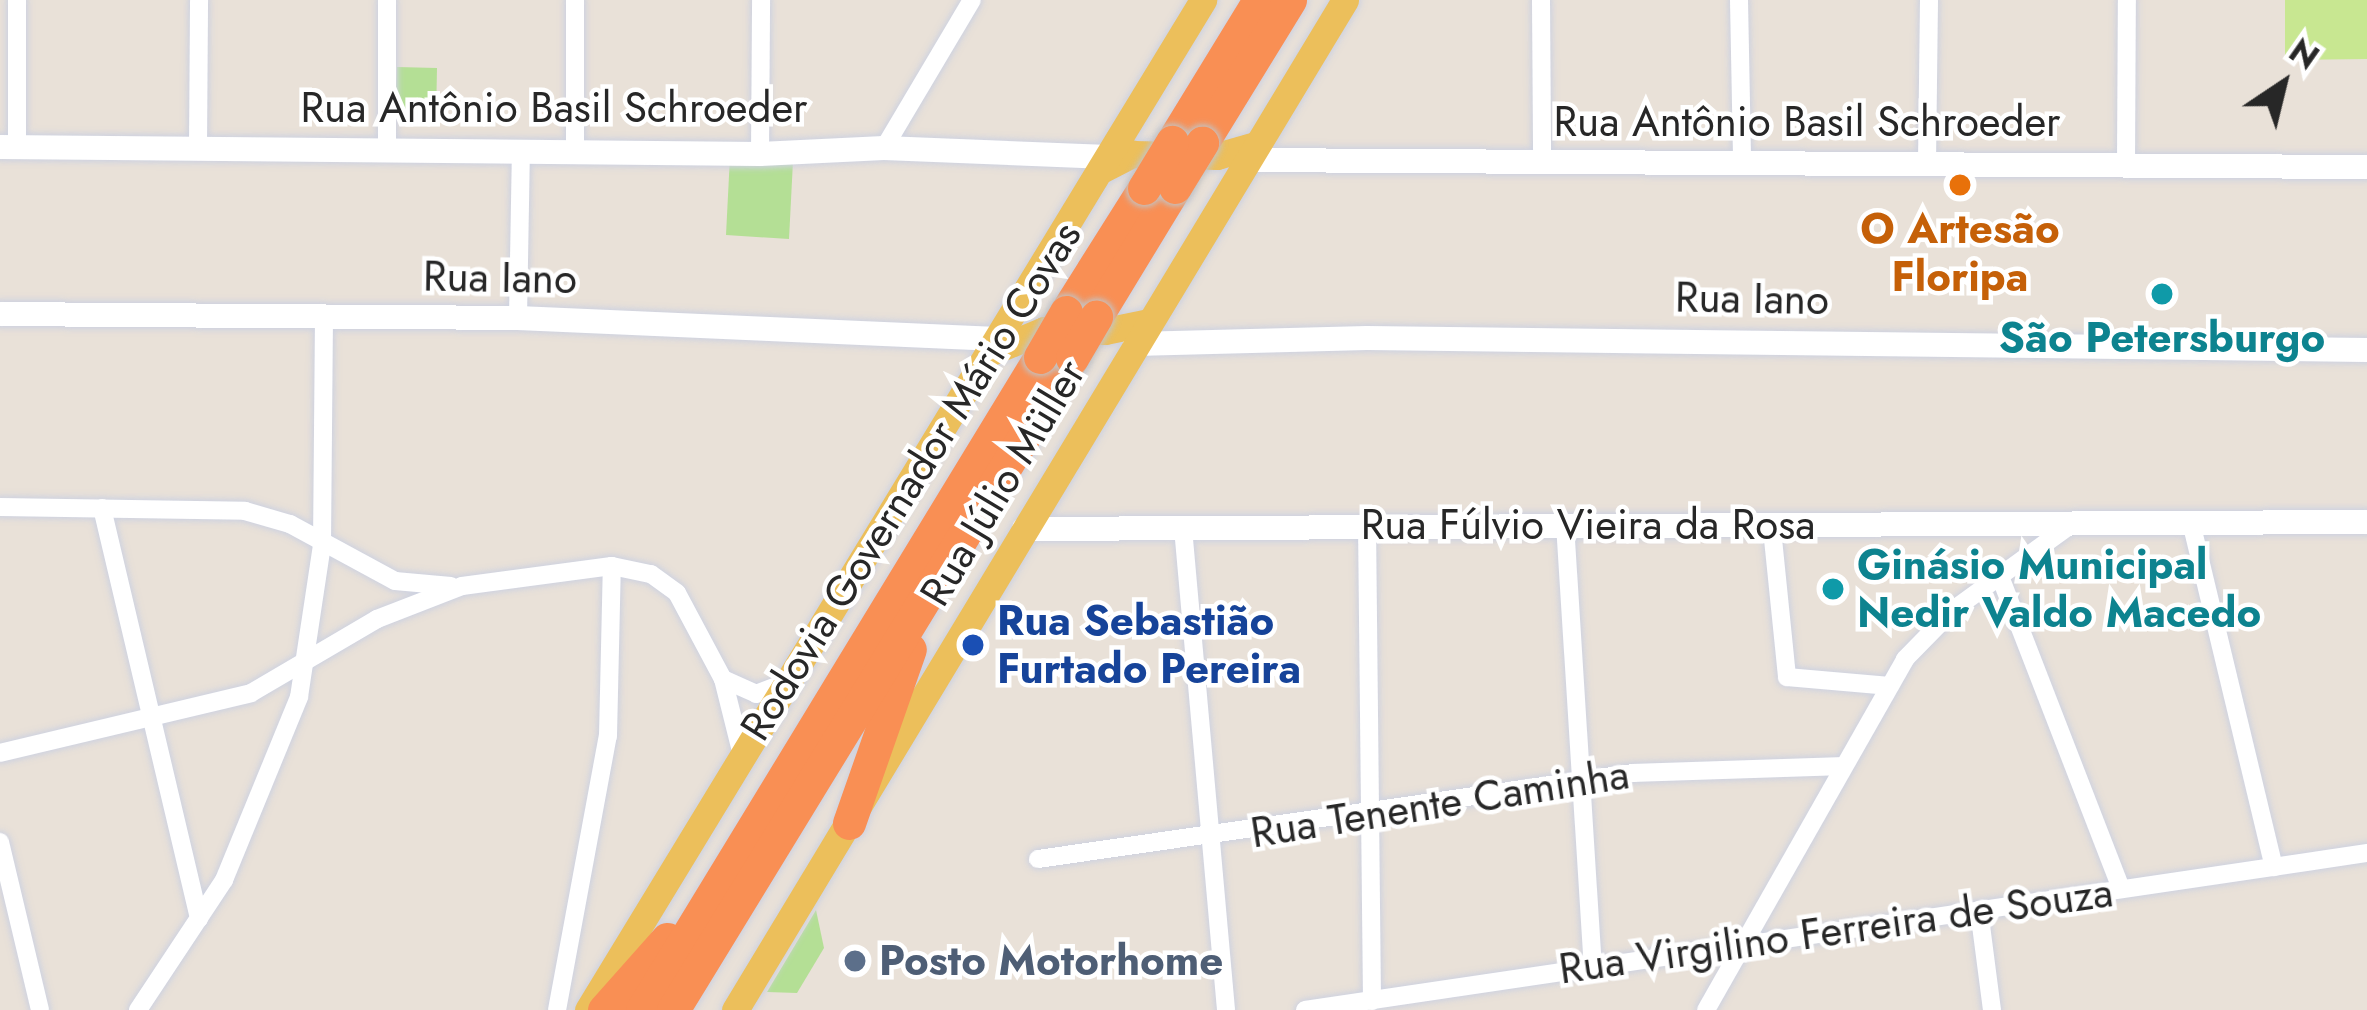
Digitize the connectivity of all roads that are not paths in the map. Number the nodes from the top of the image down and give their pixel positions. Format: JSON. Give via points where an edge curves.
{"nodes":[{"id":1,"x":17,"y":0,"type":"edge"},
{"id":2,"x":199,"y":0,"type":"edge"},
{"id":3,"x":387,"y":0,"type":"edge"},
{"id":4,"x":575,"y":0,"type":"edge"},
{"id":5,"x":761,"y":0,"type":"edge"},
{"id":6,"x":972,"y":0,"type":"edge"},
{"id":7,"x":1203,"y":0,"type":"edge"},
{"id":8,"x":1259,"y":0,"type":"edge"},
{"id":9,"x":1290,"y":0,"type":"edge"},
{"id":10,"x":1345,"y":0,"type":"edge"},
{"id":11,"x":1541,"y":0,"type":"edge"},
{"id":12,"x":1739,"y":0,"type":"edge"},
{"id":13,"x":1929,"y":0,"type":"edge"},
{"id":14,"x":2127,"y":0,"type":"edge"},
{"id":15,"x":1128,"y":125,"type":"junction"},
{"id":16,"x":9,"y":147,"type":"edge"},
{"id":17,"x":884,"y":148,"type":"junction"},
{"id":18,"x":198,"y":149,"type":"junction"},
{"id":19,"x":386,"y":151,"type":"junction"},
{"id":20,"x":520,"y":152,"type":"junction"},
{"id":21,"x":575,"y":153,"type":"junction"},
{"id":22,"x":760,"y":154,"type":"junction"},
{"id":23,"x":1211,"y":154,"type":"junction"},
{"id":24,"x":1542,"y":162,"type":"junction"},
{"id":25,"x":1742,"y":163,"type":"junction"},
{"id":26,"x":1105,"y":164,"type":"junction"},
{"id":27,"x":1928,"y":164,"type":"junction"},
{"id":28,"x":2126,"y":165,"type":"junction"},
{"id":29,"x":2367,"y":166,"type":"edge"},
{"id":30,"x":1021,"y":302,"type":"junction"},
{"id":31,"x":0,"y":314,"type":"edge"},
{"id":32,"x":518,"y":318,"type":"junction"},
{"id":33,"x":324,"y":319,"type":"junction"},
{"id":34,"x":1070,"y":334,"type":"junction"},
{"id":35,"x":1137,"y":341,"type":"junction"},
{"id":36,"x":994,"y":346,"type":"junction"},
{"id":37,"x":2367,"y":350,"type":"edge"},
{"id":38,"x":0,"y":508,"type":"edge"},
{"id":39,"x":102,"y":508,"type":"junction"},
{"id":40,"x":2191,"y":522,"type":"junction"},
{"id":41,"x":2367,"y":522,"type":"edge"},
{"id":42,"x":1367,"y":523,"type":"junction"},
{"id":43,"x":1564,"y":524,"type":"junction"},
{"id":44,"x":2068,"y":526,"type":"junction"},
{"id":45,"x":1183,"y":527,"type":"junction"},
{"id":46,"x":1024,"y":529,"type":"junction"},
{"id":47,"x":1772,"y":529,"type":"junction"},
{"id":48,"x":322,"y":545,"type":"junction"},
{"id":49,"x":612,"y":566,"type":"junction"},
{"id":50,"x":2001,"y":579,"type":"junction"},
{"id":51,"x":462,"y":586,"type":"junction"},
{"id":52,"x":934,"y":586,"type":"junction"},
{"id":53,"x":304,"y":664,"type":"junction"},
{"id":54,"x":723,"y":679,"type":"junction"},
{"id":55,"x":782,"y":684,"type":"junction"},
{"id":56,"x":1890,"y":686,"type":"junction"},
{"id":57,"x":152,"y":718,"type":"junction"},
{"id":58,"x":741,"y":751,"type":"junction"},
{"id":59,"x":0,"y":753,"type":"edge"},
{"id":60,"x":1843,"y":766,"type":"junction"},
{"id":61,"x":1580,"y":782,"type":"junction"},
{"id":62,"x":1369,"y":812,"type":"junction"},
{"id":63,"x":849,"y":824,"type":"junction"},
{"id":64,"x":1210,"y":840,"type":"junction"},
{"id":65,"x":0,"y":842,"type":"edge"},
{"id":66,"x":2367,"y":853,"type":"edge"},
{"id":67,"x":1038,"y":859,"type":"dead end"},
{"id":68,"x":2274,"y":867,"type":"junction"},
{"id":69,"x":724,"y":875,"type":"junction"},
{"id":70,"x":2121,"y":889,"type":"junction"},
{"id":71,"x":1979,"y":910,"type":"junction"},
{"id":72,"x":199,"y":919,"type":"junction"},
{"id":73,"x":1745,"y":944,"type":"junction"},
{"id":74,"x":1593,"y":966,"type":"junction"},
{"id":75,"x":1372,"y":1001,"type":"junction"},
{"id":76,"x":40,"y":1010,"type":"edge"},
{"id":77,"x":138,"y":1010,"type":"edge"},
{"id":78,"x":557,"y":1010,"type":"edge"},
{"id":79,"x":588,"y":1010,"type":"edge"},
{"id":80,"x":604,"y":1010,"type":"edge"},
{"id":81,"x":642,"y":1010,"type":"edge"},
{"id":82,"x":673,"y":1010,"type":"edge"},
{"id":83,"x":735,"y":1010,"type":"edge"},
{"id":84,"x":1226,"y":1010,"type":"edge"},
{"id":85,"x":1305,"y":1010,"type":"edge"},
{"id":86,"x":1706,"y":1010,"type":"edge"},
{"id":87,"x":1992,"y":1010,"type":"edge"}],
"edges":[{"from":1,"to":16,"type":"street"},
{"from":2,"to":18,"type":"street"},
{"from":3,"to":19,"type":"street"},
{"from":4,"to":21,"type":"street"},
{"from":5,"to":22,"type":"street"},
{"from":6,"to":17,"type":"street"},
{"from":7,"to":15,"type":"main road"},
{"from":8,"to":23,"type":"highway","name":"Rodovia Governador Mário Covas"},
{"from":9,"to":23,"type":"highway","name":"Rodovia Governador Mário Covas"},
{"from":10,"to":23,"type":"main road","name":"Rua Júlio Müller"},
{"from":11,"to":24,"type":"street"},
{"from":12,"to":25,"type":"street"},
{"from":13,"to":27,"type":"street"},
{"from":14,"to":28,"type":"street"},
{"from":15,"to":23,"type":"main road"},
{"from":15,"to":26,"type":"main road"},
{"from":16,"to":18,"type":"street","name":"Rua Antônio Basil Schroeder"},
{"from":17,"to":22,"type":"street","name":"Rua Antônio Basil Schroeder"},
{"from":17,"to":26,"type":"street","name":"Rua Antônio Basil Schroeder"},
{"from":18,"to":19,"type":"street","name":"Rua Antônio Basil Schroeder"},
{"from":19,"to":20,"type":"street","name":"Rua Antônio Basil Schroeder"},
{"from":20,"to":21,"type":"street","name":"Rua Antônio Basil Schroeder"},
{"from":20,"to":32,"type":"street"},
{"from":21,"to":22,"type":"street","name":"Rua Antônio Basil Schroeder"},
{"from":23,"to":24,"type":"street","name":"Rua Antônio Basil Schroeder"},
{"from":23,"to":26,"type":"main road","name":"Rua Antônio Basil Schroeder"},
{"from":23,"to":34,"type":"highway","name":"Rodovia Governador Mário Covas","bridge":true,"via":[[1160,187]]},
{"from":23,"to":35,"type":"main road","name":"Rua Júlio Müller"},
{"from":24,"to":25,"type":"street","name":"Rua Antônio Basil Schroeder"},
{"from":25,"to":27,"type":"street","name":"Rua Antônio Basil Schroeder"},
{"from":26,"to":30,"type":"main road"},
{"from":27,"to":28,"type":"street","name":"Rua Antônio Basil Schroeder"},
{"from":28,"to":29,"type":"street","name":"Rua Antônio Basil Schroeder"},
{"from":30,"to":34,"type":"main road"},
{"from":30,"to":36,"type":"main road"},
{"from":31,"to":33,"type":"street","name":"Rua Iano"},
{"from":32,"to":33,"type":"street","name":"Rua Iano"},
{"from":32,"to":36,"type":"street","name":"Rua Iano"},
{"from":33,"to":48,"type":"street"},
{"from":34,"to":35,"type":"main road","name":"Rua Iano"},
{"from":34,"to":36,"type":"main road","name":"Rua Iano"},
{"from":34,"to":52,"type":"highway","name":"Rodovia Governador Mário Covas"},
{"from":34,"to":69,"type":"highway","name":"Rodovia Governador Mário Covas"},
{"from":35,"to":37,"type":"street","name":"Rua Iano"},
{"from":35,"to":46,"type":"main road","name":"Rua Júlio Müller"},
{"from":36,"to":55,"type":"main road"},
{"from":38,"to":39,"type":"street"},
{"from":39,"to":48,"type":"street","via":[[245,511],[290,524]]},
{"from":39,"to":57,"type":"street"},
{"from":40,"to":41,"type":"street","name":"Rua Fúlvio Vieira da Rosa"},
{"from":40,"to":44,"type":"street","name":"Rua Fúlvio Vieira da Rosa"},
{"from":40,"to":68,"type":"street"},
{"from":42,"to":43,"type":"street","name":"Rua Fúlvio Vieira da Rosa"},
{"from":42,"to":45,"type":"street","name":"Rua Fúlvio Vieira da Rosa"},
{"from":42,"to":62,"type":"street"},
{"from":43,"to":47,"type":"street","name":"Rua Fúlvio Vieira da Rosa"},
{"from":43,"to":61,"type":"street"},
{"from":44,"to":47,"type":"street","name":"Rua Fúlvio Vieira da Rosa"},
{"from":44,"to":50,"type":"street"},
{"from":45,"to":46,"type":"street","name":"Rua Fúlvio Vieira da Rosa"},
{"from":45,"to":64,"type":"street"},
{"from":46,"to":63,"type":"main road","name":"Rua Júlio Müller"},
{"from":47,"to":56,"type":"street","via":[[1787,677]]},
{"from":48,"to":51,"type":"street","via":[[395,581]]},
{"from":48,"to":53,"type":"street"},
{"from":49,"to":51,"type":"street"},
{"from":49,"to":54,"type":"street","via":[[651,574],[677,593]]},
{"from":49,"to":78,"type":"street","via":[[606,753]]},
{"from":50,"to":56,"type":"street","via":[[1934,626]]},
{"from":50,"to":70,"type":"street"},
{"from":51,"to":53,"type":"street","via":[[377,619]]},
{"from":52,"to":63,"type":"highway"},
{"from":52,"to":82,"type":"highway","name":"Rodovia Governador Mário Covas"},
{"from":53,"to":57,"type":"street","via":[[251,693]]},
{"from":53,"to":72,"type":"street","via":[[287,734],[248,832]]},
{"from":54,"to":55,"type":"street","via":[[748,694]]},
{"from":54,"to":58,"type":"street"},
{"from":55,"to":58,"type":"main road"},
{"from":56,"to":60,"type":"street"},
{"from":57,"to":59,"type":"street"},
{"from":57,"to":72,"type":"street"},
{"from":58,"to":79,"type":"main road"},
{"from":60,"to":61,"type":"street","name":"Rua Tenente Caminha","via":[[1658,771]]},
{"from":60,"to":73,"type":"street"},
{"from":61,"to":62,"type":"street","name":"Rua Tenente Caminha"},
{"from":61,"to":74,"type":"street"},
{"from":62,"to":64,"type":"street","name":"Rua Tenente Caminha"},
{"from":62,"to":75,"type":"street"},
{"from":63,"to":83,"type":"main road","name":"Rua Júlio Müller"},
{"from":64,"to":67,"type":"street","name":"Rua Tenente Caminha"},
{"from":64,"to":84,"type":"street"},
{"from":65,"to":76,"type":"street"},
{"from":66,"to":68,"type":"street","name":"Rua Virgilino Ferreira de Souza"},
{"from":68,"to":70,"type":"street","name":"Rua Virgilino Ferreira de Souza"},
{"from":69,"to":80,"type":"highway"},
{"from":69,"to":81,"type":"highway","name":"Rodovia Governador Mário Covas"},
{"from":70,"to":71,"type":"street","name":"Rua Virgilino Ferreira de Souza"},
{"from":71,"to":73,"type":"street","name":"Rua Virgilino Ferreira de Souza"},
{"from":71,"to":87,"type":"street"},
{"from":72,"to":77,"type":"street"},
{"from":73,"to":74,"type":"street","name":"Rua Virgilino Ferreira de Souza"},
{"from":73,"to":86,"type":"street"},
{"from":74,"to":75,"type":"street","name":"Rua Virgilino Ferreira de Souza"},
{"from":75,"to":85,"type":"street","name":"Rua Virgilino Ferreira de Souza"}]}
